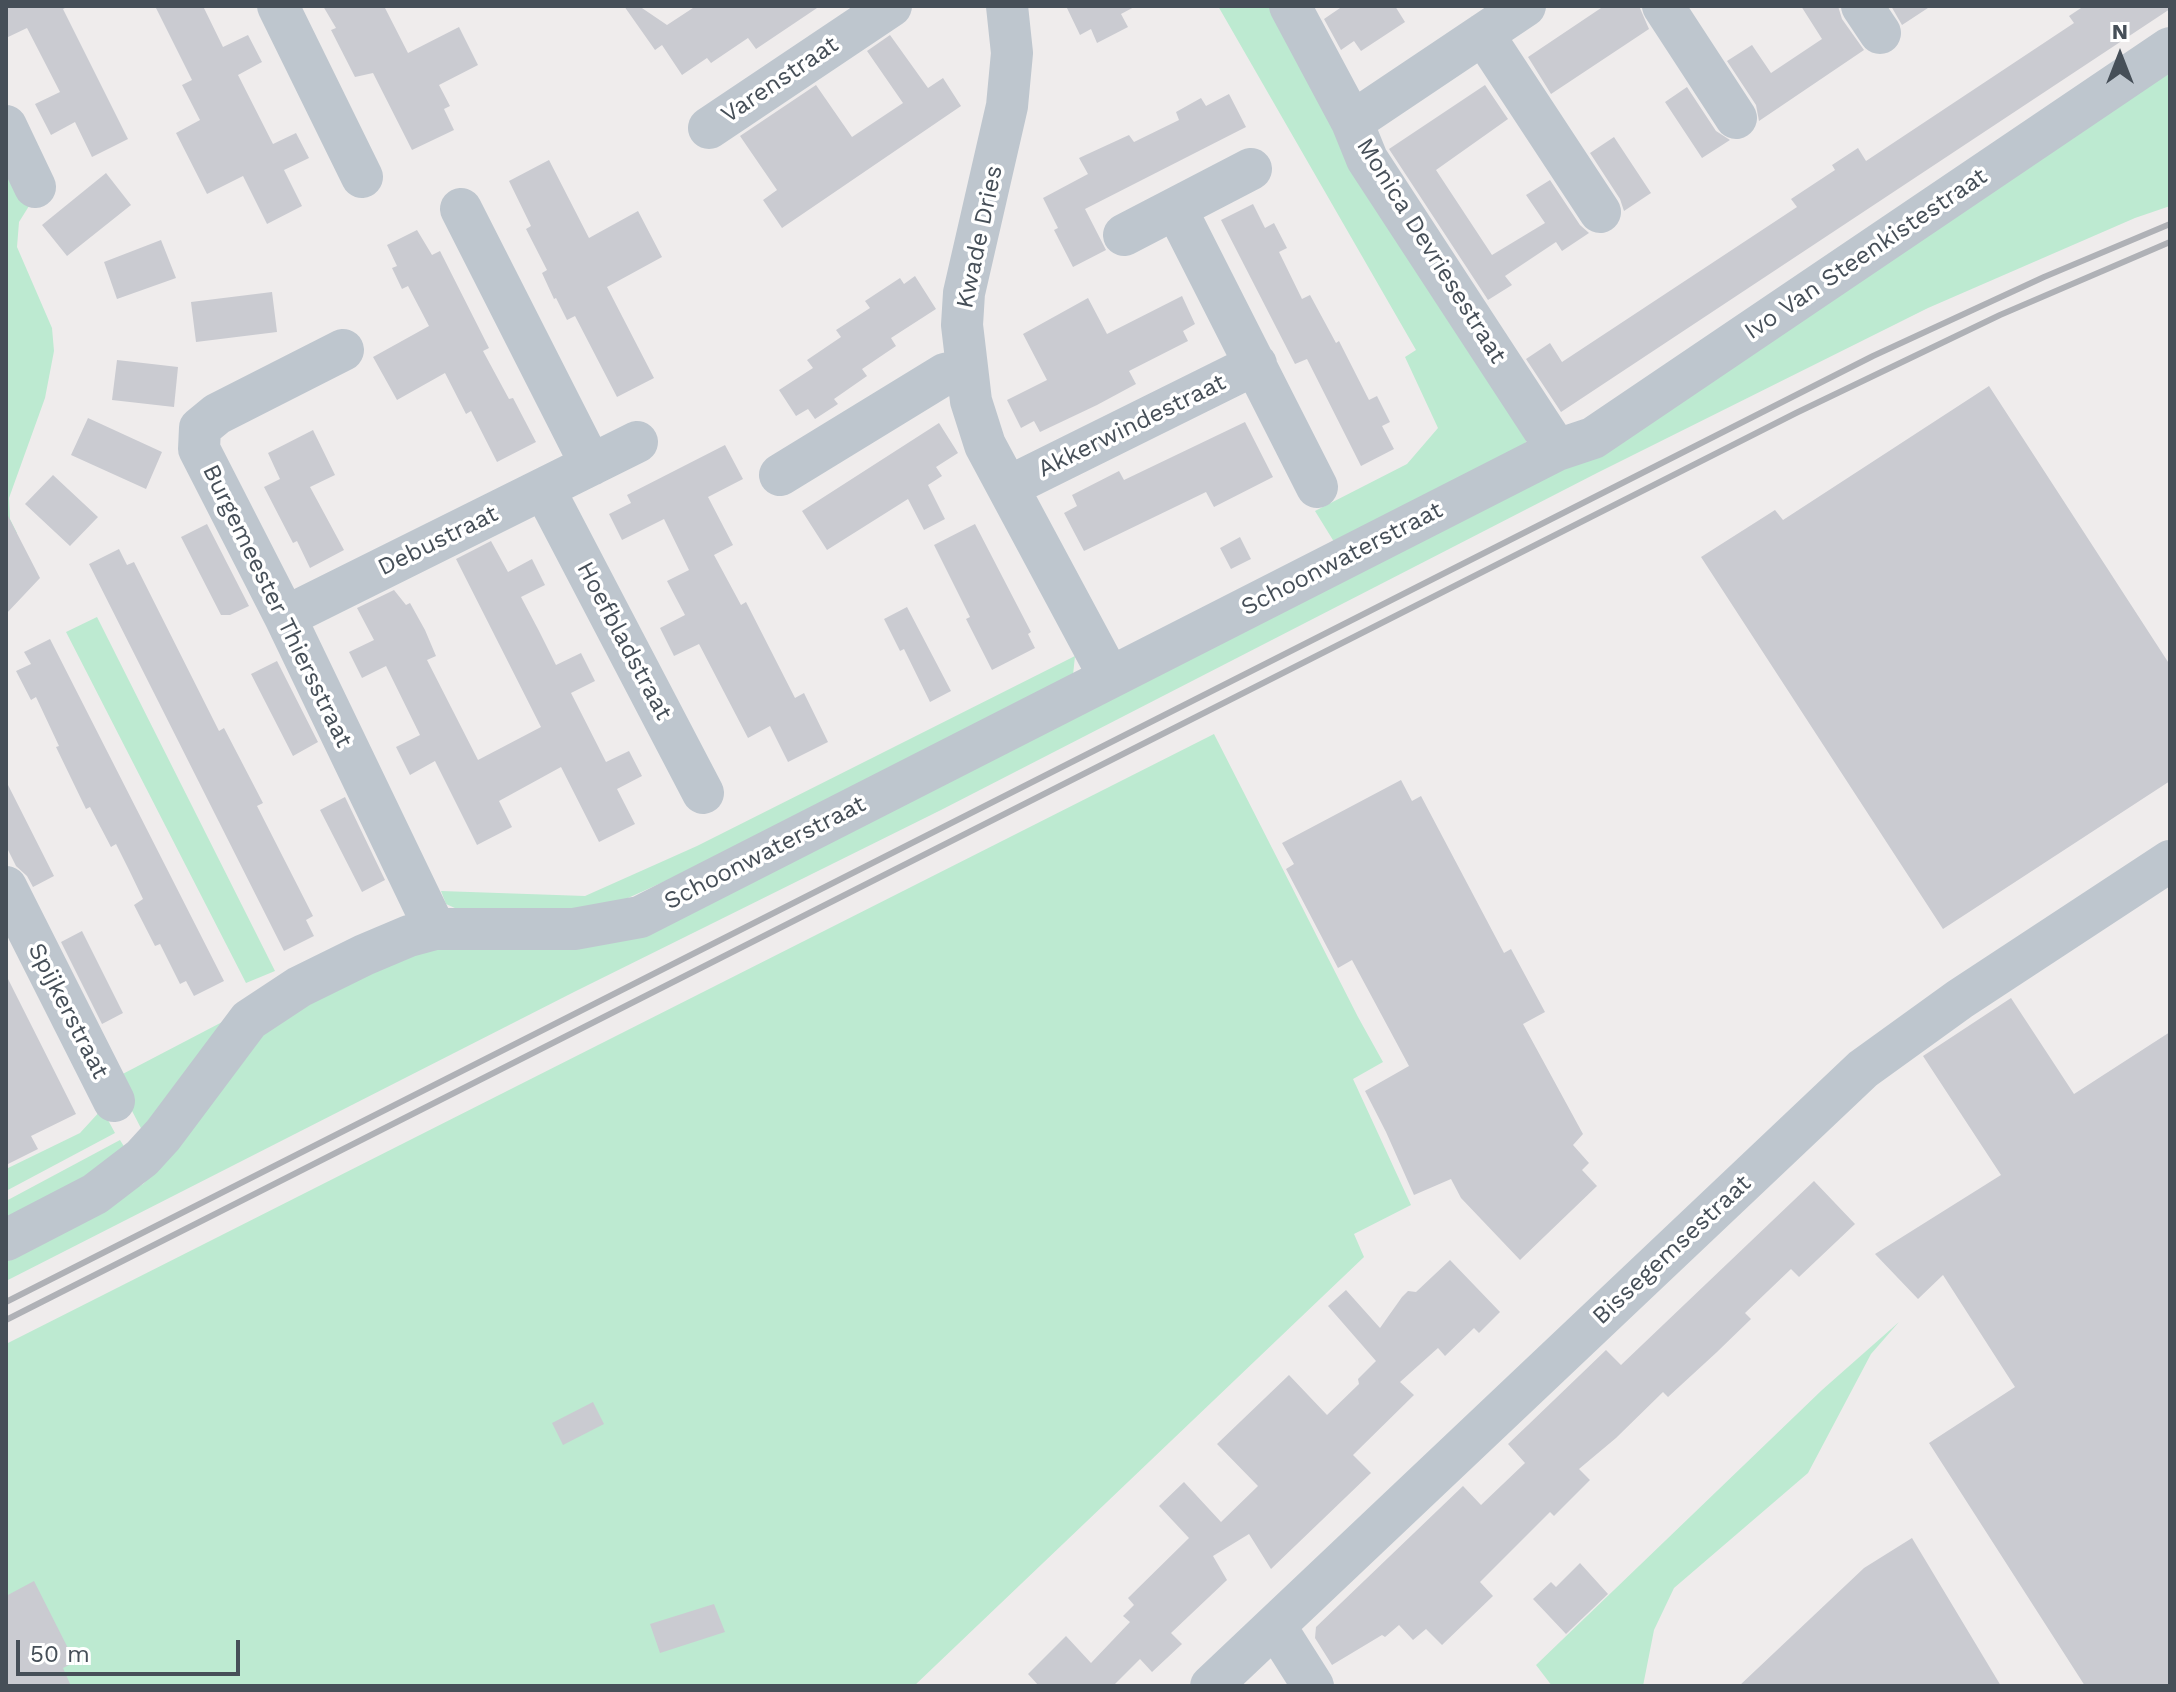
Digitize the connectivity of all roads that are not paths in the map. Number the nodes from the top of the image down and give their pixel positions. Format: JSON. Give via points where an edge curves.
{"nodes":[{"id":1,"x":278,"y":6,"type":"edge"},
{"id":2,"x":891,"y":6,"type":"edge"},
{"id":3,"x":1007,"y":6,"type":"edge"},
{"id":4,"x":1290,"y":6,"type":"edge"},
{"id":5,"x":1525,"y":6,"type":"edge"},
{"id":6,"x":1663,"y":6,"type":"edge"},
{"id":7,"x":1483,"y":34,"type":"junction"},
{"id":8,"x":2170,"y":48,"type":"edge"},
{"id":9,"x":1736,"y":118,"type":"dead end"},
{"id":10,"x":1352,"y":122,"type":"junction"},
{"id":11,"x":6,"y":126,"type":"edge"},
{"id":12,"x":709,"y":128,"type":"dead end"},
{"id":13,"x":1251,"y":169,"type":"dead end"},
{"id":14,"x":362,"y":177,"type":"dead end"},
{"id":15,"x":35,"y":187,"type":"dead end"},
{"id":16,"x":461,"y":209,"type":"dead end"},
{"id":17,"x":1176,"y":209,"type":"junction"},
{"id":18,"x":1600,"y":212,"type":"dead end"},
{"id":19,"x":1124,"y":235,"type":"dead end"},
{"id":20,"x":343,"y":350,"type":"dead end"},
{"id":21,"x":1256,"y":364,"type":"junction"},
{"id":22,"x":966,"y":369,"type":"junction"},
{"id":23,"x":637,"y":442,"type":"dead end"},
{"id":24,"x":1557,"y":450,"type":"junction"},
{"id":25,"x":591,"y":465,"type":"junction"},
{"id":26,"x":780,"y":475,"type":"dead end"},
{"id":27,"x":1008,"y":487,"type":"junction"},
{"id":28,"x":1317,"y":487,"type":"dead end"},
{"id":29,"x":544,"y":489,"type":"junction"},
{"id":30,"x":285,"y":617,"type":"junction"},
{"id":31,"x":1109,"y":676,"type":"junction"},
{"id":32,"x":703,"y":793,"type":"dead end"},
{"id":33,"x":2170,"y":861,"type":"edge"},
{"id":34,"x":11,"y":912,"type":"edge"},
{"id":35,"x":435,"y":929,"type":"junction"},
{"id":36,"x":114,"y":1101,"type":"dead end"},
{"id":37,"x":6,"y":1240,"type":"edge"},
{"id":38,"x":1275,"y":1626,"type":"junction"},
{"id":39,"x":1211,"y":1686,"type":"edge"},
{"id":40,"x":1313,"y":1686,"type":"edge"}],
"edges":[{"from":1,"to":14,"type":"street"},
{"from":2,"to":12,"type":"street","name":"Varenstraat"},
{"from":3,"to":22,"type":"street","name":"Kwade Dries","via":[[1011,76],[964,293]]},
{"from":4,"to":10,"type":"street","name":"Monica Devriesestraat"},
{"from":5,"to":7,"type":"street"},
{"from":6,"to":9,"type":"street"},
{"from":7,"to":10,"type":"street"},
{"from":7,"to":18,"type":"street"},
{"from":8,"to":24,"type":"street","name":"Ivo Van Steenkistestraat","via":[[1593,438]]},
{"from":10,"to":24,"type":"street","name":"Monica Devriesestraat","via":[[1367,159]]},
{"from":11,"to":15,"type":"street"},
{"from":13,"to":17,"type":"street"},
{"from":16,"to":25,"type":"street"},
{"from":17,"to":19,"type":"street"},
{"from":17,"to":21,"type":"street","name":"Akkerwindestraat"},
{"from":20,"to":30,"type":"street","name":"Burgemeester Thiersstraat","via":[[217,414],[200,428],[199,449]]},
{"from":21,"to":27,"type":"street","name":"Akkerwindestraat"},
{"from":21,"to":28,"type":"street","name":"Akkerwindestraat"},
{"from":22,"to":26,"type":"street","via":[[945,374]]},
{"from":22,"to":27,"type":"street","name":"Kwade Dries","via":[[985,445]]},
{"from":23,"to":25,"type":"street","name":"Debustraat"},
{"from":24,"to":31,"type":"street","name":"Schoonwaterstraat"},
{"from":25,"to":29,"type":"street","name":"Debustraat"},
{"from":27,"to":31,"type":"street","name":"Kwade Dries"},
{"from":29,"to":30,"type":"street","name":"Debustraat"},
{"from":29,"to":32,"type":"street","name":"Hoefbladstraat"},
{"from":30,"to":35,"type":"street","name":"Burgemeester Thiersstraat"},
{"from":31,"to":35,"type":"street","name":"Schoonwaterstraat","via":[[640,917],[574,929]]},
{"from":33,"to":38,"type":"street","name":"Bissegemsestraat","via":[[1863,1069]]},
{"from":34,"to":36,"type":"street","name":"Spijkerstraat"},
{"from":35,"to":37,"type":"street","name":"Schoonwaterstraat","via":[[312,981],[249,1020],[142,1158],[95,1194]]},
{"from":38,"to":39,"type":"street","name":"Bissegemsestraat"},
{"from":38,"to":40,"type":"street"}]}
